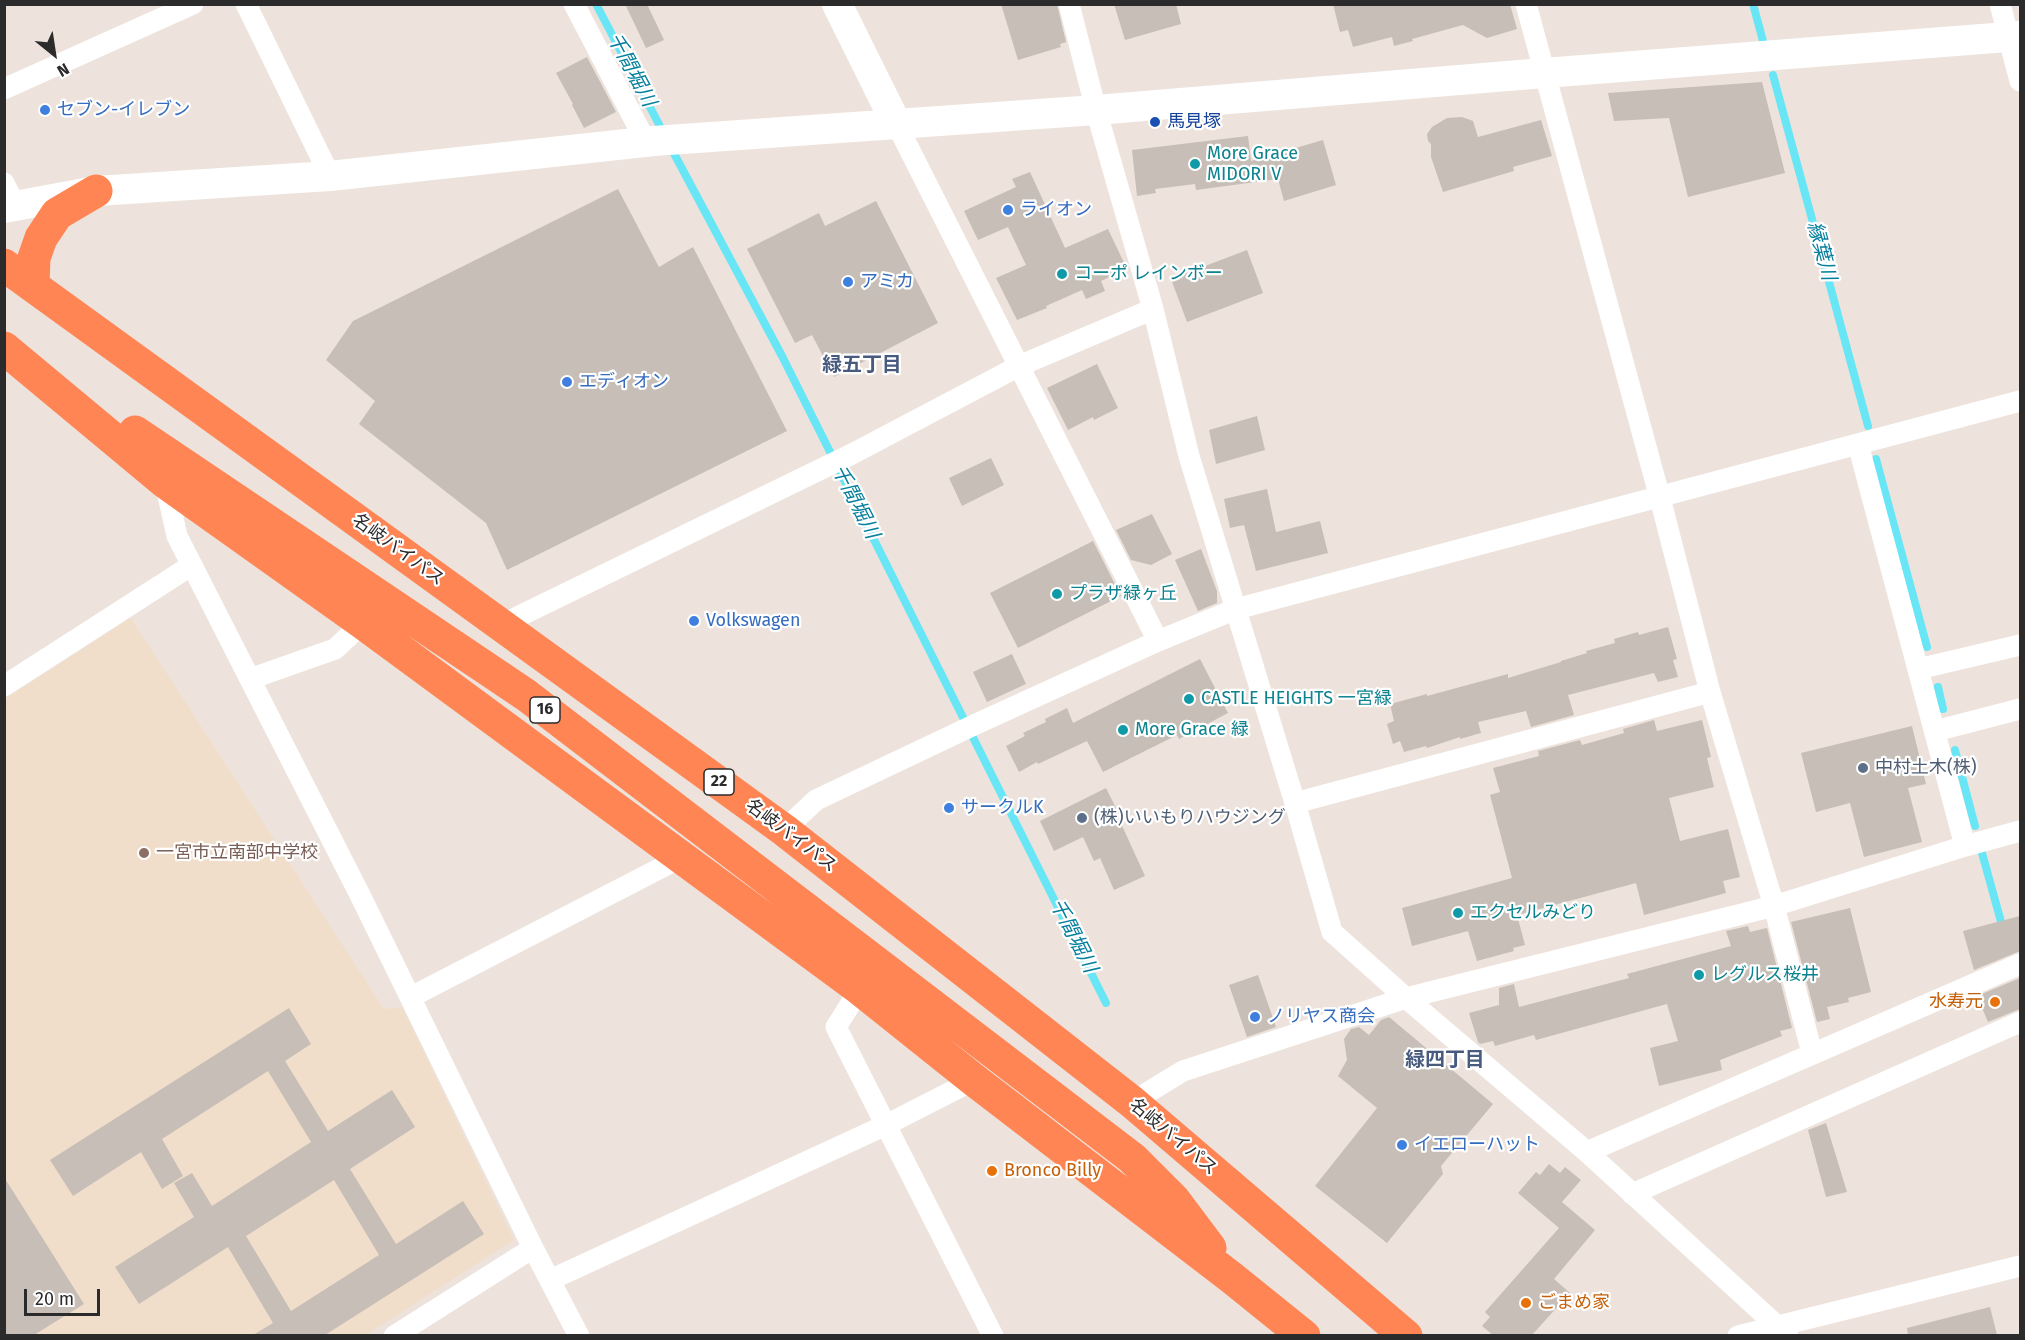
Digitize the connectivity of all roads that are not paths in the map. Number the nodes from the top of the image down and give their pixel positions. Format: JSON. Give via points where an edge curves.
{"nodes":[{"id":1,"x":193,"y":4,"type":"edge"},
{"id":2,"x":246,"y":4,"type":"edge"},
{"id":3,"x":574,"y":4,"type":"edge"},
{"id":4,"x":837,"y":4,"type":"edge"},
{"id":5,"x":1069,"y":4,"type":"edge"},
{"id":6,"x":1526,"y":4,"type":"edge"},
{"id":7,"x":2000,"y":4,"type":"edge"},
{"id":8,"x":2015,"y":37,"type":"edge"},
{"id":9,"x":1544,"y":73,"type":"junction"},
{"id":10,"x":2020,"y":81,"type":"edge"},
{"id":11,"x":4,"y":89,"type":"edge"},
{"id":12,"x":1096,"y":110,"type":"junction"},
{"id":13,"x":897,"y":125,"type":"junction"},
{"id":14,"x":661,"y":141,"type":"junction"},
{"id":15,"x":330,"y":176,"type":"junction"},
{"id":16,"x":96,"y":191,"type":"junction"},
{"id":17,"x":8,"y":199,"type":"edge"},
{"id":18,"x":4,"y":265,"type":"edge"},
{"id":19,"x":33,"y":286,"type":"junction"},
{"id":20,"x":1153,"y":309,"type":"junction"},
{"id":21,"x":4,"y":338,"type":"edge"},
{"id":22,"x":4,"y":348,"type":"edge"},
{"id":23,"x":1020,"y":366,"type":"junction"},
{"id":24,"x":2020,"y":401,"type":"edge"},
{"id":25,"x":1858,"y":444,"type":"junction"},
{"id":26,"x":165,"y":482,"type":"junction"},
{"id":27,"x":1660,"y":498,"type":"junction"},
{"id":28,"x":192,"y":565,"type":"junction"},
{"id":29,"x":1236,"y":609,"type":"junction"},
{"id":30,"x":363,"y":623,"type":"junction"},
{"id":31,"x":501,"y":625,"type":"junction"},
{"id":32,"x":1158,"y":641,"type":"junction"},
{"id":33,"x":2020,"y":645,"type":"edge"},
{"id":34,"x":1918,"y":669,"type":"junction"},
{"id":35,"x":250,"y":679,"type":"junction"},
{"id":36,"x":4,"y":686,"type":"edge"},
{"id":37,"x":1710,"y":692,"type":"junction"},
{"id":38,"x":2020,"y":710,"type":"edge"},
{"id":39,"x":1935,"y":731,"type":"junction"},
{"id":40,"x":1295,"y":803,"type":"junction"},
{"id":41,"x":784,"y":830,"type":"junction"},
{"id":42,"x":2020,"y":831,"type":"edge"},
{"id":43,"x":1965,"y":846,"type":"junction"},
{"id":44,"x":682,"y":857,"type":"junction"},
{"id":45,"x":1774,"y":906,"type":"junction"},
{"id":46,"x":2020,"y":964,"type":"edge"},
{"id":47,"x":860,"y":989,"type":"junction"},
{"id":48,"x":411,"y":997,"type":"junction"},
{"id":49,"x":1406,"y":998,"type":"junction"},
{"id":50,"x":2020,"y":1022,"type":"edge"},
{"id":51,"x":1812,"y":1053,"type":"junction"},
{"id":52,"x":974,"y":1080,"type":"junction"},
{"id":53,"x":1131,"y":1102,"type":"junction"},
{"id":54,"x":886,"y":1125,"type":"junction"},
{"id":55,"x":1587,"y":1152,"type":"junction"},
{"id":56,"x":1632,"y":1194,"type":"junction"},
{"id":57,"x":533,"y":1248,"type":"junction"},
{"id":58,"x":2020,"y":1266,"type":"edge"},
{"id":59,"x":1232,"y":1278,"type":"junction"},
{"id":60,"x":550,"y":1280,"type":"junction"},
{"id":61,"x":1782,"y":1330,"type":"edge"},
{"id":62,"x":394,"y":1335,"type":"edge"},
{"id":63,"x":579,"y":1335,"type":"edge"},
{"id":64,"x":993,"y":1335,"type":"edge"},
{"id":65,"x":1304,"y":1335,"type":"edge"},
{"id":66,"x":1406,"y":1335,"type":"edge"},
{"id":67,"x":1738,"y":1335,"type":"edge"}],
"edges":[{"from":1,"to":11,"type":"street"},
{"from":2,"to":15,"type":"street"},
{"from":3,"to":14,"type":"street"},
{"from":4,"to":13,"type":"street"},
{"from":5,"to":12,"type":"street"},
{"from":6,"to":9,"type":"street"},
{"from":7,"to":8,"type":"street"},
{"from":8,"to":9,"type":"street"},
{"from":8,"to":10,"type":"street"},
{"from":9,"to":12,"type":"street"},
{"from":9,"to":27,"type":"street"},
{"from":12,"to":13,"type":"street"},
{"from":12,"to":20,"type":"street"},
{"from":13,"to":14,"type":"street"},
{"from":13,"to":23,"type":"street"},
{"from":14,"to":15,"type":"street"},
{"from":15,"to":16,"type":"street"},
{"from":16,"to":17,"type":"street"},
{"from":16,"to":19,"type":"highway","via":[[57,214],[41,238],[34,258]]},
{"from":18,"to":19,"type":"highway","name":"名岐バイパス","number":"22"},
{"from":19,"to":31,"type":"highway","name":"名岐バイパス","number":"22"},
{"from":20,"to":23,"type":"street"},
{"from":20,"to":29,"type":"street","via":[[1189,456]]},
{"from":21,"to":59,"type":"highway","number":"16","via":[[169,456],[526,695],[1067,1107],[1131,1158],[1174,1200]]},
{"from":22,"to":26,"type":"highway"},
{"from":23,"to":31,"type":"street","via":[[852,454]]},
{"from":23,"to":32,"type":"street"},
{"from":24,"to":25,"type":"street"},
{"from":25,"to":27,"type":"street"},
{"from":25,"to":34,"type":"street"},
{"from":26,"to":28,"type":"street","via":[[177,536]]},
{"from":26,"to":30,"type":"highway"},
{"from":27,"to":29,"type":"street"},
{"from":27,"to":37,"type":"street"},
{"from":28,"to":35,"type":"street"},
{"from":28,"to":36,"type":"street"},
{"from":29,"to":32,"type":"street"},
{"from":29,"to":40,"type":"street"},
{"from":30,"to":35,"type":"street","via":[[335,650]]},
{"from":30,"to":44,"type":"highway"},
{"from":31,"to":41,"type":"highway","name":"名岐バイパス","number":"22"},
{"from":32,"to":41,"type":"street","via":[[816,800]]},
{"from":33,"to":34,"type":"street"},
{"from":34,"to":39,"type":"street"},
{"from":35,"to":48,"type":"street"},
{"from":37,"to":40,"type":"street"},
{"from":37,"to":45,"type":"street"},
{"from":38,"to":39,"type":"street"},
{"from":39,"to":43,"type":"street"},
{"from":40,"to":49,"type":"street","via":[[1332,932]]},
{"from":41,"to":53,"type":"highway","name":"名岐バイパス","number":"22"},
{"from":42,"to":43,"type":"street"},
{"from":43,"to":45,"type":"street"},
{"from":44,"to":47,"type":"highway"},
{"from":44,"to":48,"type":"street"},
{"from":45,"to":49,"type":"street"},
{"from":45,"to":51,"type":"street"},
{"from":46,"to":51,"type":"street"},
{"from":47,"to":52,"type":"highway"},
{"from":47,"to":54,"type":"street","via":[[836,1027]]},
{"from":48,"to":57,"type":"street"},
{"from":49,"to":53,"type":"street","via":[[1183,1071]]},
{"from":49,"to":55,"type":"street"},
{"from":50,"to":56,"type":"street"},
{"from":51,"to":55,"type":"street"},
{"from":52,"to":54,"type":"street"},
{"from":52,"to":59,"type":"highway"},
{"from":53,"to":66,"type":"highway","name":"名岐バイパス","number":"22"},
{"from":54,"to":60,"type":"street"},
{"from":54,"to":64,"type":"street"},
{"from":55,"to":56,"type":"street"},
{"from":56,"to":61,"type":"street"},
{"from":57,"to":60,"type":"street"},
{"from":57,"to":62,"type":"street"},
{"from":58,"to":61,"type":"street"},
{"from":59,"to":65,"type":"highway"},
{"from":60,"to":63,"type":"street"},
{"from":61,"to":67,"type":"street"}]}
